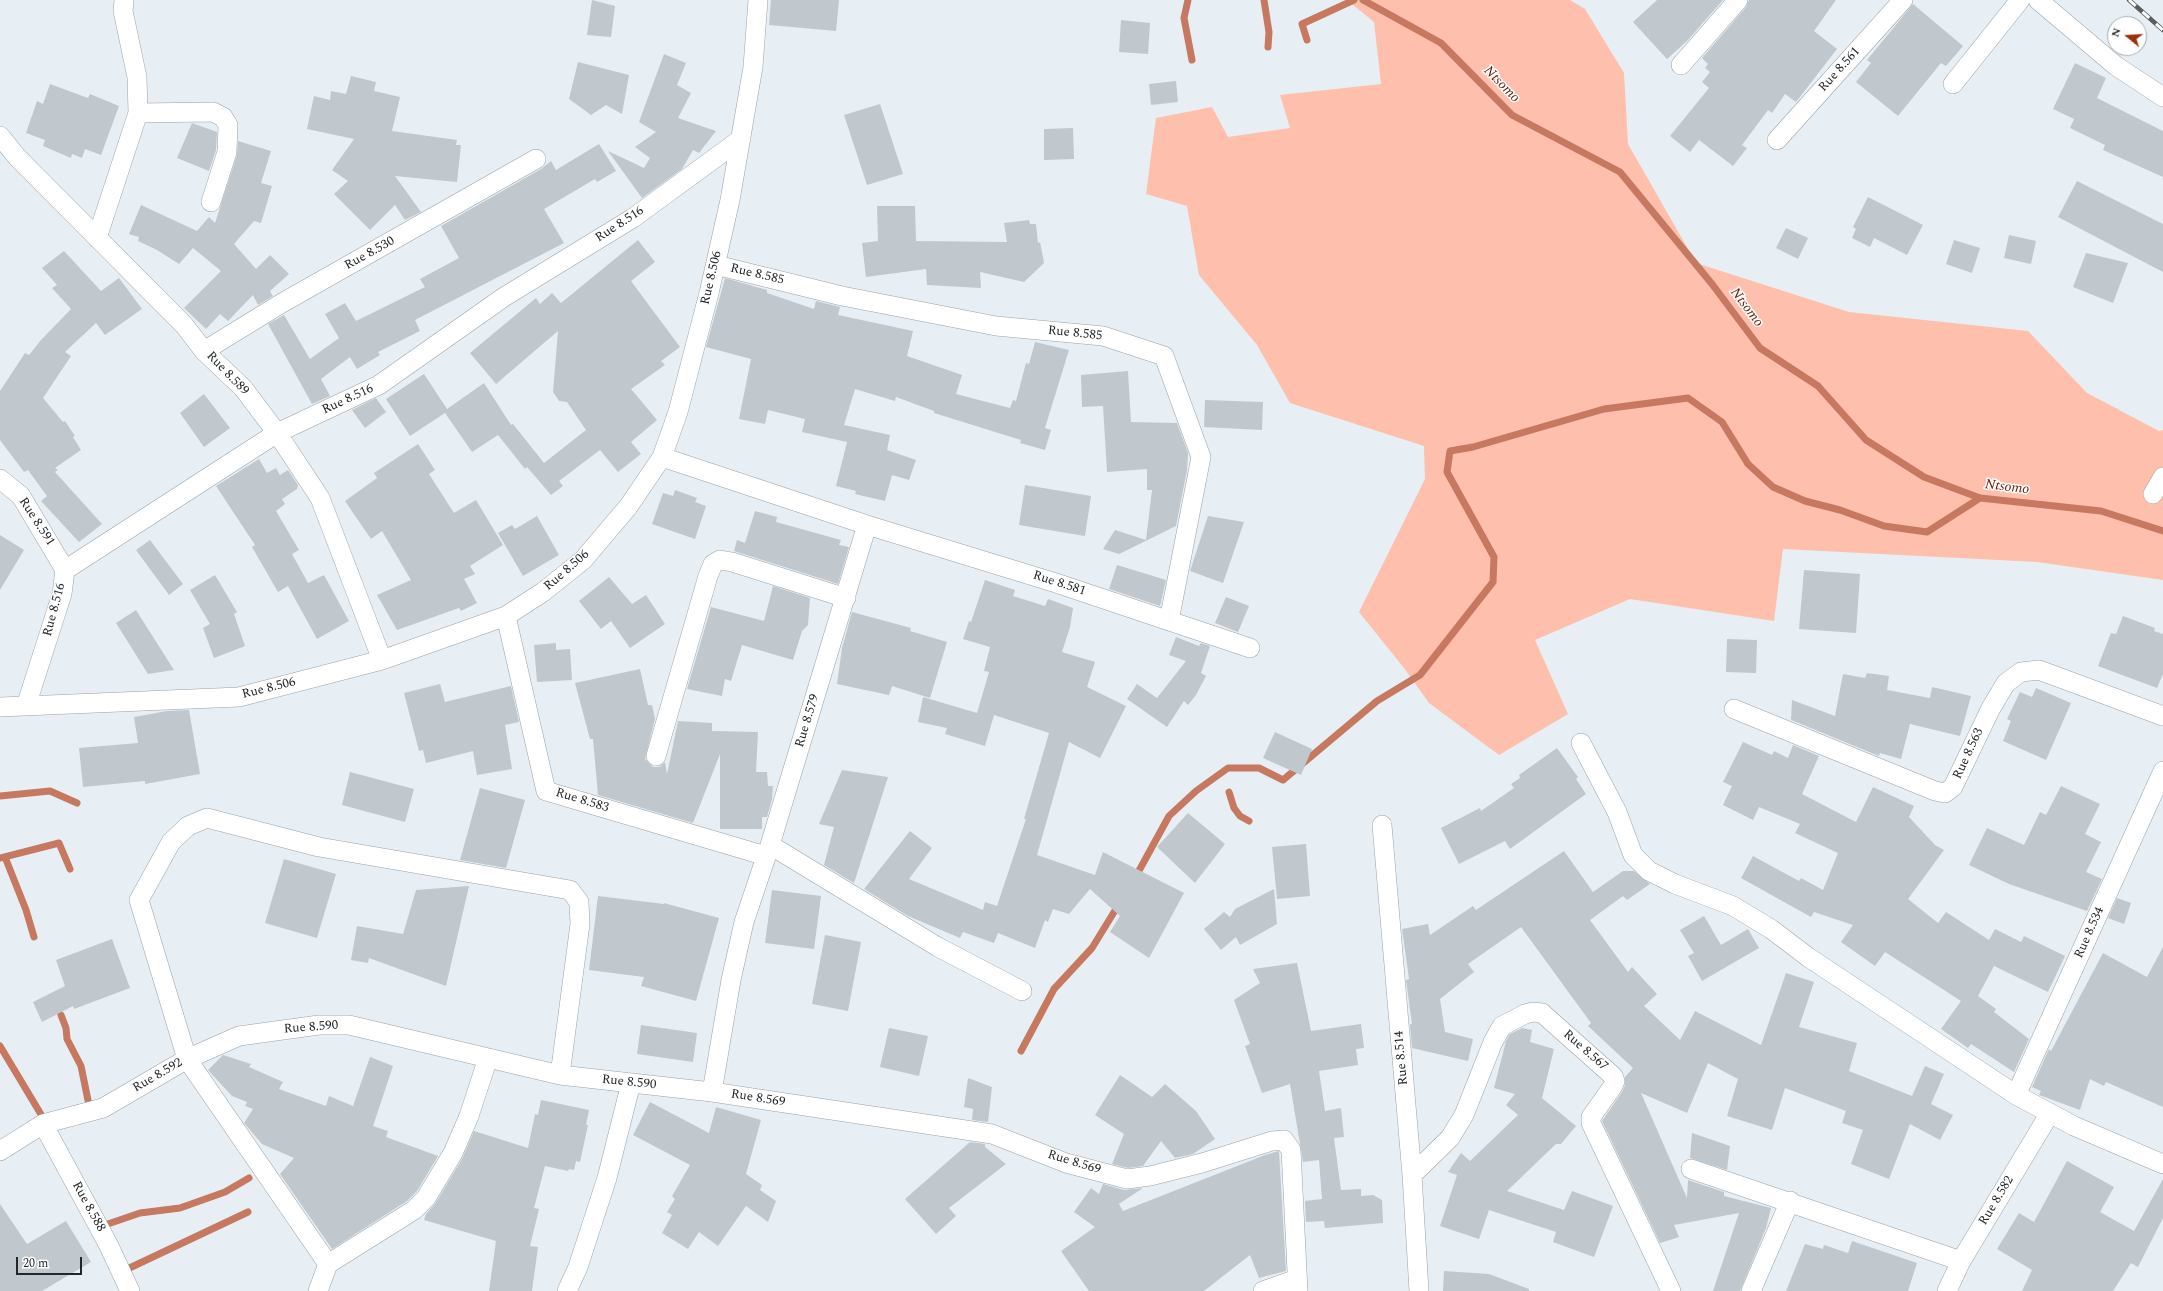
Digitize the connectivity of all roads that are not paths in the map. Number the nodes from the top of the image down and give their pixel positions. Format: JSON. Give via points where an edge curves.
{"nodes":[{"id":1,"x":124,"y":0,"type":"edge"},
{"id":2,"x":758,"y":0,"type":"edge"},
{"id":3,"x":1738,"y":0,"type":"edge"},
{"id":4,"x":1903,"y":0,"type":"edge"},
{"id":5,"x":2020,"y":0,"type":"edge"},
{"id":6,"x":2038,"y":0,"type":"edge"},
{"id":7,"x":1681,"y":66,"type":"dead end"},
{"id":8,"x":1953,"y":84,"type":"dead end"},
{"id":9,"x":2163,"y":97,"type":"edge"},
{"id":10,"x":138,"y":113,"type":"junction"},
{"id":11,"x":0,"y":136,"type":"edge"},
{"id":12,"x":741,"y":138,"type":"junction"},
{"id":13,"x":1777,"y":140,"type":"dead end"},
{"id":14,"x":536,"y":159,"type":"dead end"},
{"id":15,"x":212,"y":202,"type":"dead end"},
{"id":16,"x":97,"y":238,"type":"junction"},
{"id":17,"x":716,"y":265,"type":"junction"},
{"id":18,"x":204,"y":351,"type":"junction"},
{"id":19,"x":277,"y":433,"type":"junction"},
{"id":20,"x":662,"y":457,"type":"junction"},
{"id":21,"x":2163,"y":476,"type":"edge"},
{"id":22,"x":0,"y":479,"type":"edge"},
{"id":23,"x":2153,"y":494,"type":"dead end"},
{"id":24,"x":867,"y":525,"type":"junction"},
{"id":25,"x":64,"y":570,"type":"junction"},
{"id":26,"x":846,"y":598,"type":"junction"},
{"id":27,"x":506,"y":616,"type":"junction"},
{"id":28,"x":1169,"y":621,"type":"junction"},
{"id":29,"x":1250,"y":648,"type":"dead end"},
{"id":30,"x":382,"y":660,"type":"junction"},
{"id":31,"x":26,"y":706,"type":"junction"},
{"id":32,"x":0,"y":707,"type":"edge"},
{"id":33,"x":1734,"y":709,"type":"dead end"},
{"id":34,"x":2163,"y":716,"type":"edge"},
{"id":35,"x":1581,"y":743,"type":"dead end"},
{"id":36,"x":656,"y":756,"type":"dead end"},
{"id":37,"x":2163,"y":771,"type":"edge"},
{"id":38,"x":1382,"y":825,"type":"dead end"},
{"id":39,"x":768,"y":850,"type":"junction"},
{"id":40,"x":1022,"y":991,"type":"dead end"},
{"id":41,"x":488,"y":1058,"type":"junction"},
{"id":42,"x":187,"y":1060,"type":"junction"},
{"id":43,"x":560,"y":1076,"type":"junction"},
{"id":44,"x":631,"y":1083,"type":"junction"},
{"id":45,"x":712,"y":1092,"type":"junction"},
{"id":46,"x":2016,"y":1095,"type":"junction"},
{"id":47,"x":2050,"y":1113,"type":"junction"},
{"id":48,"x":43,"y":1124,"type":"junction"},
{"id":49,"x":0,"y":1151,"type":"edge"},
{"id":50,"x":2163,"y":1164,"type":"edge"},
{"id":51,"x":1691,"y":1169,"type":"dead end"},
{"id":52,"x":1412,"y":1176,"type":"junction"},
{"id":53,"x":1790,"y":1201,"type":"junction"},
{"id":54,"x":1961,"y":1261,"type":"junction"},
{"id":55,"x":328,"y":1264,"type":"junction"},
{"id":56,"x":1298,"y":1285,"type":"edge"},
{"id":57,"x":130,"y":1291,"type":"edge"},
{"id":58,"x":318,"y":1291,"type":"edge"},
{"id":59,"x":566,"y":1291,"type":"edge"},
{"id":60,"x":1264,"y":1291,"type":"edge"},
{"id":61,"x":1419,"y":1291,"type":"edge"},
{"id":62,"x":1670,"y":1291,"type":"edge"},
{"id":63,"x":1751,"y":1291,"type":"edge"},
{"id":64,"x":1948,"y":1291,"type":"edge"}],
"edges":[{"from":1,"to":10,"type":"street","via":[[123,11],[137,77]]},
{"from":2,"to":12,"type":"street","name":"Rue 8.506","via":[[753,67]]},
{"from":3,"to":7,"type":"street"},
{"from":4,"to":13,"type":"street","name":"Rue 8.561"},
{"from":5,"to":8,"type":"street"},
{"from":6,"to":9,"type":"street","via":[[2116,66]]},
{"from":10,"to":15,"type":"street","via":[[213,112],[223,117],[228,125],[227,152]]},
{"from":10,"to":16,"type":"street"},
{"from":11,"to":16,"type":"street","name":"Rue 8.589","via":[[17,157]]},
{"from":12,"to":17,"type":"street","name":"Rue 8.506"},
{"from":12,"to":19,"type":"street","name":"Rue 8.516","via":[[633,218],[504,297],[379,385]]},
{"from":14,"to":18,"type":"street","name":"Rue 8.530","via":[[282,303]]},
{"from":16,"to":18,"type":"street","name":"Rue 8.589","via":[[184,326]]},
{"from":17,"to":20,"type":"street","name":"Rue 8.506","via":[[678,412]]},
{"from":17,"to":28,"type":"street","name":"Rue 8.585","via":[[842,296],[996,326],[1103,336],[1164,356],[1200,456]]},
{"from":18,"to":19,"type":"street","name":"Rue 8.589","via":[[243,388]]},
{"from":19,"to":25,"type":"street","name":"Rue 8.516"},
{"from":19,"to":30,"type":"street","name":"Rue 8.589","via":[[320,498]]},
{"from":20,"to":24,"type":"street"},
{"from":20,"to":27,"type":"street","name":"Rue 8.506","via":[[628,507],[583,560],[544,592]]},
{"from":21,"to":23,"type":"street"},
{"from":22,"to":25,"type":"street","name":"Rue 8.591","via":[[21,496]]},
{"from":24,"to":26,"type":"street","name":"Rue 8.579"},
{"from":24,"to":28,"type":"street","name":"Rue 8.581"},
{"from":25,"to":31,"type":"street","name":"Rue 8.516","via":[[62,594]]},
{"from":26,"to":36,"type":"street","via":[[732,562],[720,560],[713,564]]},
{"from":26,"to":39,"type":"street","name":"Rue 8.579"},
{"from":27,"to":30,"type":"street","name":"Rue 8.506"},
{"from":27,"to":39,"type":"street","name":"Rue 8.583","via":[[546,791]]},
{"from":28,"to":29,"type":"street","name":"Rue 8.581"},
{"from":30,"to":31,"type":"street","name":"Rue 8.506","via":[[239,697]]},
{"from":31,"to":32,"type":"street","name":"Rue 8.506"},
{"from":33,"to":34,"type":"street","name":"Rue 8.563","via":[[1945,793],[1953,787],[1991,708],[2006,683],[2021,672],[2039,670]]},
{"from":35,"to":46,"type":"street","via":[[1617,812],[1633,856],[1649,871],[1733,906],[1771,929],[1808,957]]},
{"from":37,"to":46,"type":"street","name":"Rue 8.534"},
{"from":38,"to":52,"type":"street","name":"Rue 8.514"},
{"from":39,"to":40,"type":"street"},
{"from":39,"to":45,"type":"street","name":"Rue 8.579","via":[[744,922],[731,980]]},
{"from":41,"to":42,"type":"street","name":"Rue 8.590","via":[[349,1026],[319,1025],[239,1036]]},
{"from":41,"to":43,"type":"street","name":"Rue 8.590"},
{"from":41,"to":55,"type":"street","via":[[469,1116],[453,1153],[421,1205]]},
{"from":42,"to":43,"type":"street","name":"Rue 8.592","via":[[139,900],[171,842],[188,826],[207,818],[319,847],[570,890],[579,902],[580,924]]},
{"from":42,"to":48,"type":"street","name":"Rue 8.592","via":[[103,1108]]},
{"from":42,"to":55,"type":"street"},
{"from":43,"to":44,"type":"street","name":"Rue 8.590"},
{"from":44,"to":45,"type":"street","name":"Rue 8.590"},
{"from":44,"to":59,"type":"street","via":[[607,1178],[578,1267]]},
{"from":45,"to":56,"type":"street","name":"Rue 8.569","via":[[992,1134],[1066,1163],[1127,1179],[1202,1164],[1272,1141],[1284,1140],[1290,1150]]},
{"from":46,"to":47,"type":"street"},
{"from":47,"to":50,"type":"street"},
{"from":47,"to":54,"type":"street","name":"Rue 8.582"},
{"from":48,"to":49,"type":"street","name":"Rue 8.592"},
{"from":48,"to":57,"type":"street","name":"Rue 8.588","via":[[108,1244]]},
{"from":51,"to":53,"type":"street"},
{"from":52,"to":61,"type":"street","name":"Rue 8.514"},
{"from":52,"to":62,"type":"street","name":"Rue 8.567","via":[[1450,1138],[1464,1116],[1493,1042],[1502,1026],[1525,1014],[1542,1013],[1613,1076],[1614,1086],[1591,1117],[1591,1123]]},
{"from":53,"to":54,"type":"street"},
{"from":53,"to":63,"type":"street"},
{"from":54,"to":64,"type":"street","name":"Rue 8.582"},
{"from":55,"to":58,"type":"street"},
{"from":56,"to":60,"type":"street"}]}
